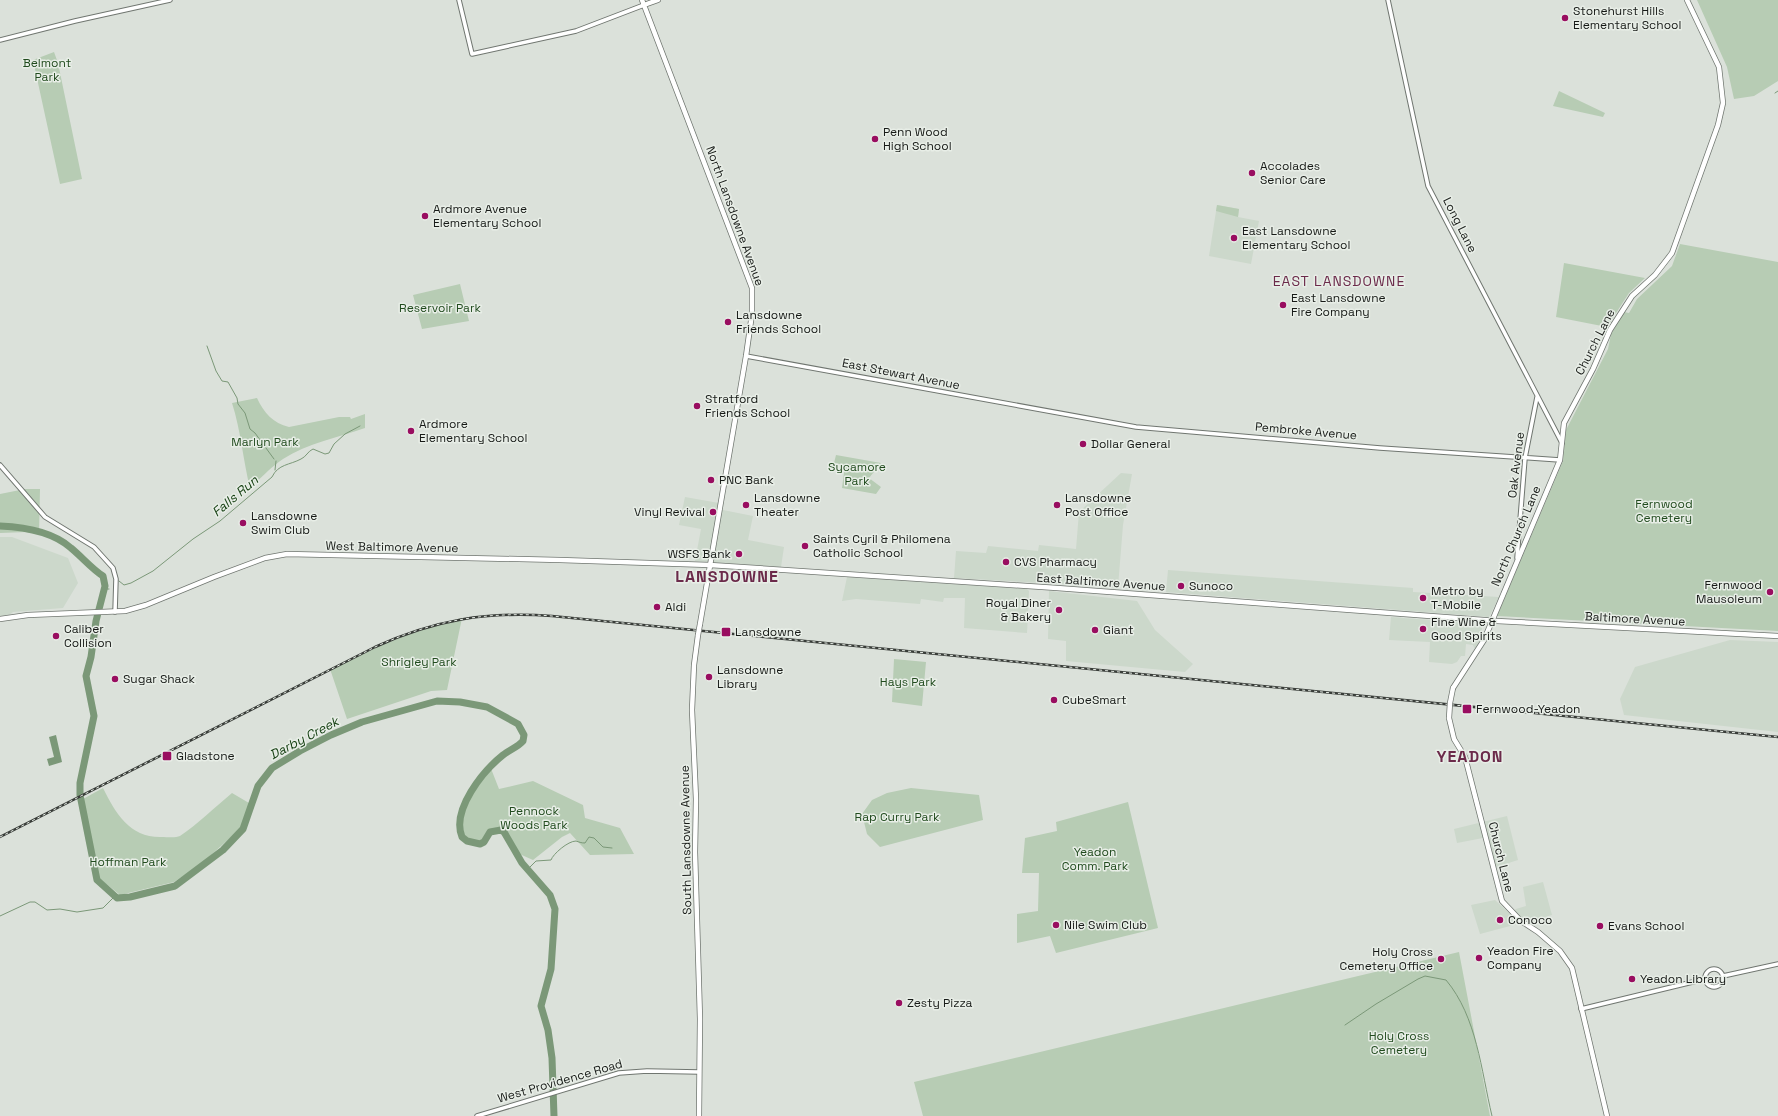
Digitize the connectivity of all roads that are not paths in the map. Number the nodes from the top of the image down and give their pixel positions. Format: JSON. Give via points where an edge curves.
{"nodes":[{"id":1,"x":170,"y":0,"type":"edge"},
{"id":2,"x":459,"y":0,"type":"edge"},
{"id":3,"x":642,"y":0,"type":"edge"},
{"id":4,"x":658,"y":0,"type":"edge"},
{"id":5,"x":1388,"y":0,"type":"edge"},
{"id":6,"x":1687,"y":0,"type":"edge"},
{"id":7,"x":644,"y":5,"type":"junction"},
{"id":8,"x":0,"y":40,"type":"edge"},
{"id":9,"x":746,"y":356,"type":"junction"},
{"id":10,"x":1537,"y":397,"type":"junction"},
{"id":11,"x":1051,"y":411,"type":"joint"},
{"id":12,"x":1562,"y":443,"type":"junction"},
{"id":13,"x":1525,"y":458,"type":"junction"},
{"id":14,"x":1560,"y":460,"type":"junction"},
{"id":15,"x":0,"y":465,"type":"edge"},
{"id":16,"x":1517,"y":561,"type":"junction"},
{"id":17,"x":710,"y":566,"type":"junction"},
{"id":18,"x":112,"y":612,"type":"junction"},
{"id":19,"x":0,"y":618,"type":"edge"},
{"id":20,"x":1491,"y":621,"type":"junction"},
{"id":21,"x":1778,"y":636,"type":"edge"},
{"id":22,"x":1453,"y":688,"type":"joint"},
{"id":23,"x":1778,"y":964,"type":"edge"},
{"id":24,"x":1723,"y":976,"type":"junction"},
{"id":25,"x":1705,"y":979,"type":"junction"},
{"id":26,"x":1582,"y":1008,"type":"junction"},
{"id":27,"x":699,"y":1072,"type":"junction"},
{"id":28,"x":476,"y":1116,"type":"edge"},
{"id":29,"x":699,"y":1116,"type":"edge"},
{"id":30,"x":1607,"y":1116,"type":"edge"}],
"edges":[{"from":1,"to":8,"type":"street"},
{"from":2,"to":7,"type":"street","via":[[472,54],[576,31]]},
{"from":3,"to":7,"type":"main road","name":"North Lansdowne Avenue"},
{"from":4,"to":7,"type":"main road"},
{"from":5,"to":10,"type":"street","name":"Long Lane","via":[[1428,186]]},
{"from":6,"to":12,"type":"main road","name":"Church Lane","via":[[1721,74],[1723,104],[1715,133],[1672,253],[1655,275],[1632,296],[1610,330],[1593,369],[1564,423]]},
{"from":7,"to":9,"type":"main road","name":"North Lansdowne Avenue","via":[[752,288],[752,314]]},
{"from":9,"to":11,"type":"street","name":"East Stewart Avenue"},
{"from":9,"to":17,"type":"main road","name":"North Lansdowne Avenue"},
{"from":10,"to":12,"type":"street","name":"Long Lane"},
{"from":10,"to":13,"type":"street","name":"Oak Avenue"},
{"from":11,"to":13,"type":"street","name":"Pembroke Avenue","via":[[1144,428]]},
{"from":12,"to":14,"type":"main road","name":"Church Lane"},
{"from":13,"to":14,"type":"street","name":"Pembroke Avenue"},
{"from":13,"to":16,"type":"street","name":"Oak Avenue"},
{"from":14,"to":16,"type":"main road","name":"North Church Lane"},
{"from":15,"to":18,"type":"street","via":[[45,517],[94,547],[113,568],[116,579]]},
{"from":16,"to":20,"type":"main road","name":"North Church Lane"},
{"from":17,"to":18,"type":"main road","name":"West Baltimore Avenue","via":[[560,560],[280,555],[214,576],[146,605]]},
{"from":17,"to":20,"type":"main road","name":"East Baltimore Avenue","via":[[1057,588]]},
{"from":17,"to":27,"type":"main road","name":"South Lansdowne Avenue","bridge":true,"via":[[694,664],[692,710],[696,799],[694,852],[700,1019]]},
{"from":18,"to":19,"type":"main road","name":"West Baltimore Avenue"},
{"from":20,"to":21,"type":"main road","name":"Baltimore Avenue"},
{"from":20,"to":22,"type":"main road","name":"North Church Lane","via":[[1482,646]]},
{"from":22,"to":26,"type":"main road","name":"Church Lane","bridge":true,"via":[[1449,718],[1454,739],[1465,757],[1501,899],[1521,921],[1565,956],[1572,968]]},
{"from":23,"to":24,"type":"street"},
{"from":24,"to":25,"type":"street","via":[[1719,970],[1712,969],[1707,972]]},
{"from":24,"to":25,"type":"street","via":[[1722,984],[1716,987],[1709,986]]},
{"from":25,"to":26,"type":"street"},
{"from":26,"to":30,"type":"main road","name":"Church Lane"},
{"from":27,"to":28,"type":"street","name":"West Providence Road","via":[[626,1072]]},
{"from":27,"to":29,"type":"main road","name":"South Lansdowne Avenue"}]}
